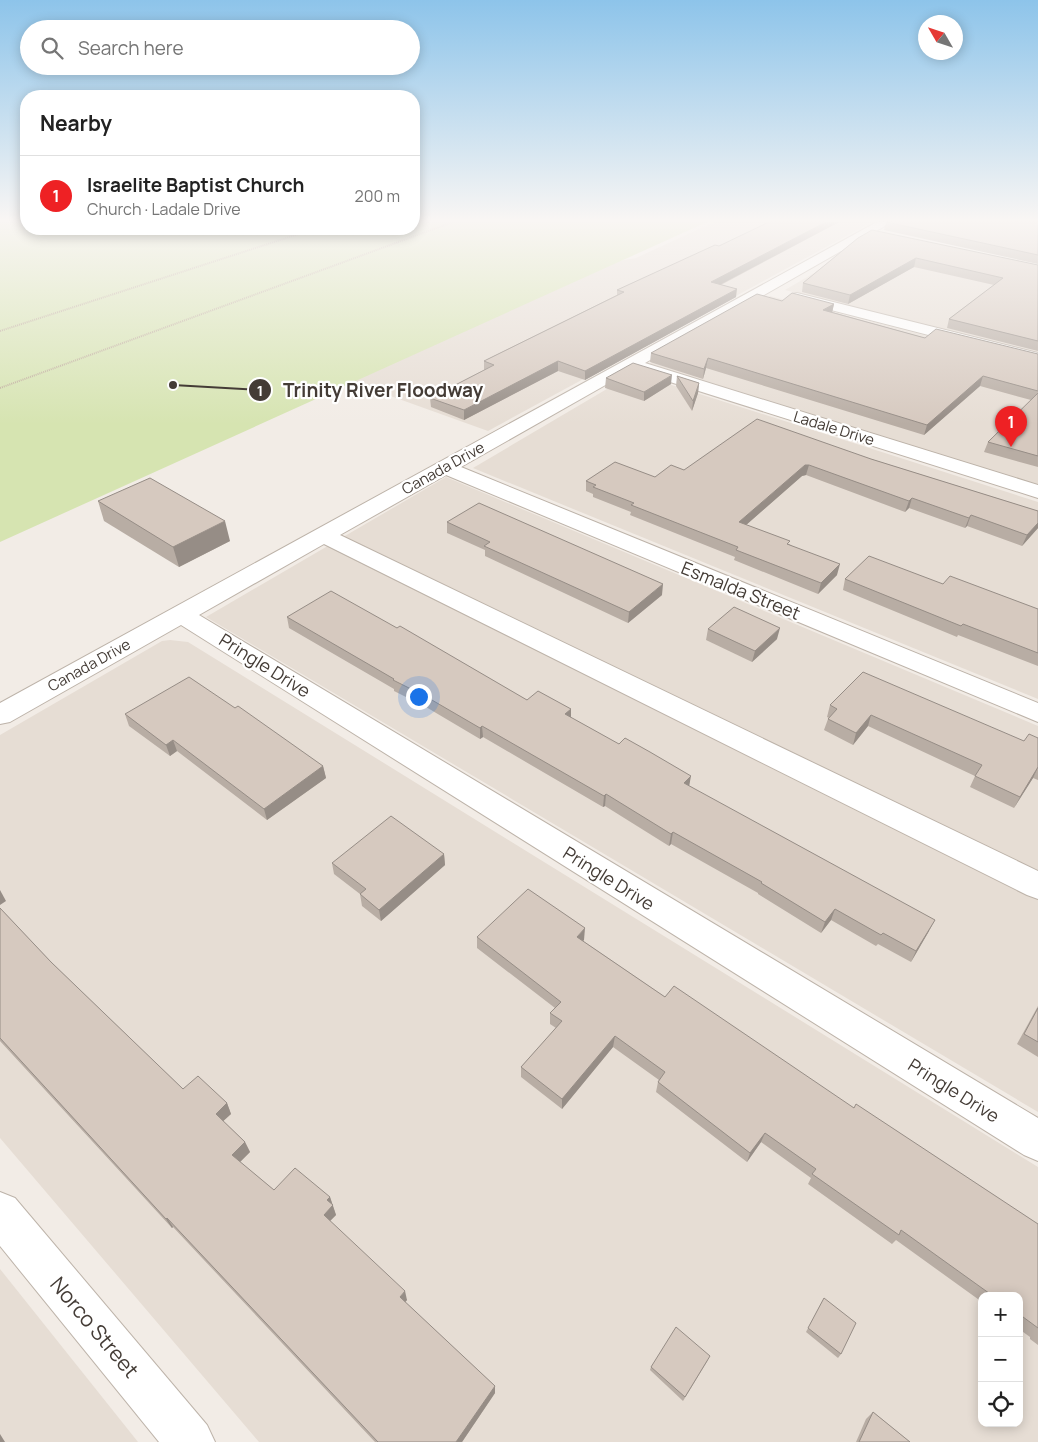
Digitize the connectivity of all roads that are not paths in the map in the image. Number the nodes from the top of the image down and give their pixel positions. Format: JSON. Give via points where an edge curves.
{"nodes":[{"id":1,"x":765,"y":289,"type":"edge"},
{"id":2,"x":766,"y":289,"type":"edge"},
{"id":3,"x":1038,"y":358,"type":"edge"},
{"id":4,"x":630,"y":364,"type":"junction"},
{"id":5,"x":444,"y":467,"type":"junction"},
{"id":6,"x":1038,"y":492,"type":"edge"},
{"id":7,"x":322,"y":535,"type":"junction"},
{"id":8,"x":181,"y":614,"type":"junction"},
{"id":9,"x":1038,"y":713,"type":"edge"},
{"id":10,"x":0,"y":715,"type":"edge"},
{"id":11,"x":1038,"y":886,"type":"edge"},
{"id":12,"x":1038,"y":1142,"type":"edge"},
{"id":13,"x":0,"y":1212,"type":"edge"},
{"id":14,"x":190,"y":1442,"type":"edge"}],
"edges":[{"from":1,"to":4,"type":"street","name":"Canada Drive"},
{"from":2,"to":3,"type":"street"},
{"from":4,"to":5,"type":"street","name":"Canada Drive"},
{"from":4,"to":6,"type":"street","name":"Ladale Drive"},
{"from":5,"to":7,"type":"street","name":"Canada Drive"},
{"from":5,"to":9,"type":"street","name":"Esmalda Street"},
{"from":7,"to":8,"type":"street","name":"Canada Drive"},
{"from":7,"to":11,"type":"street"},
{"from":8,"to":10,"type":"street","name":"Canada Drive"},
{"from":8,"to":12,"type":"street","name":"Pringle Drive"},
{"from":13,"to":14,"type":"street","name":"Norco Street"}]}
